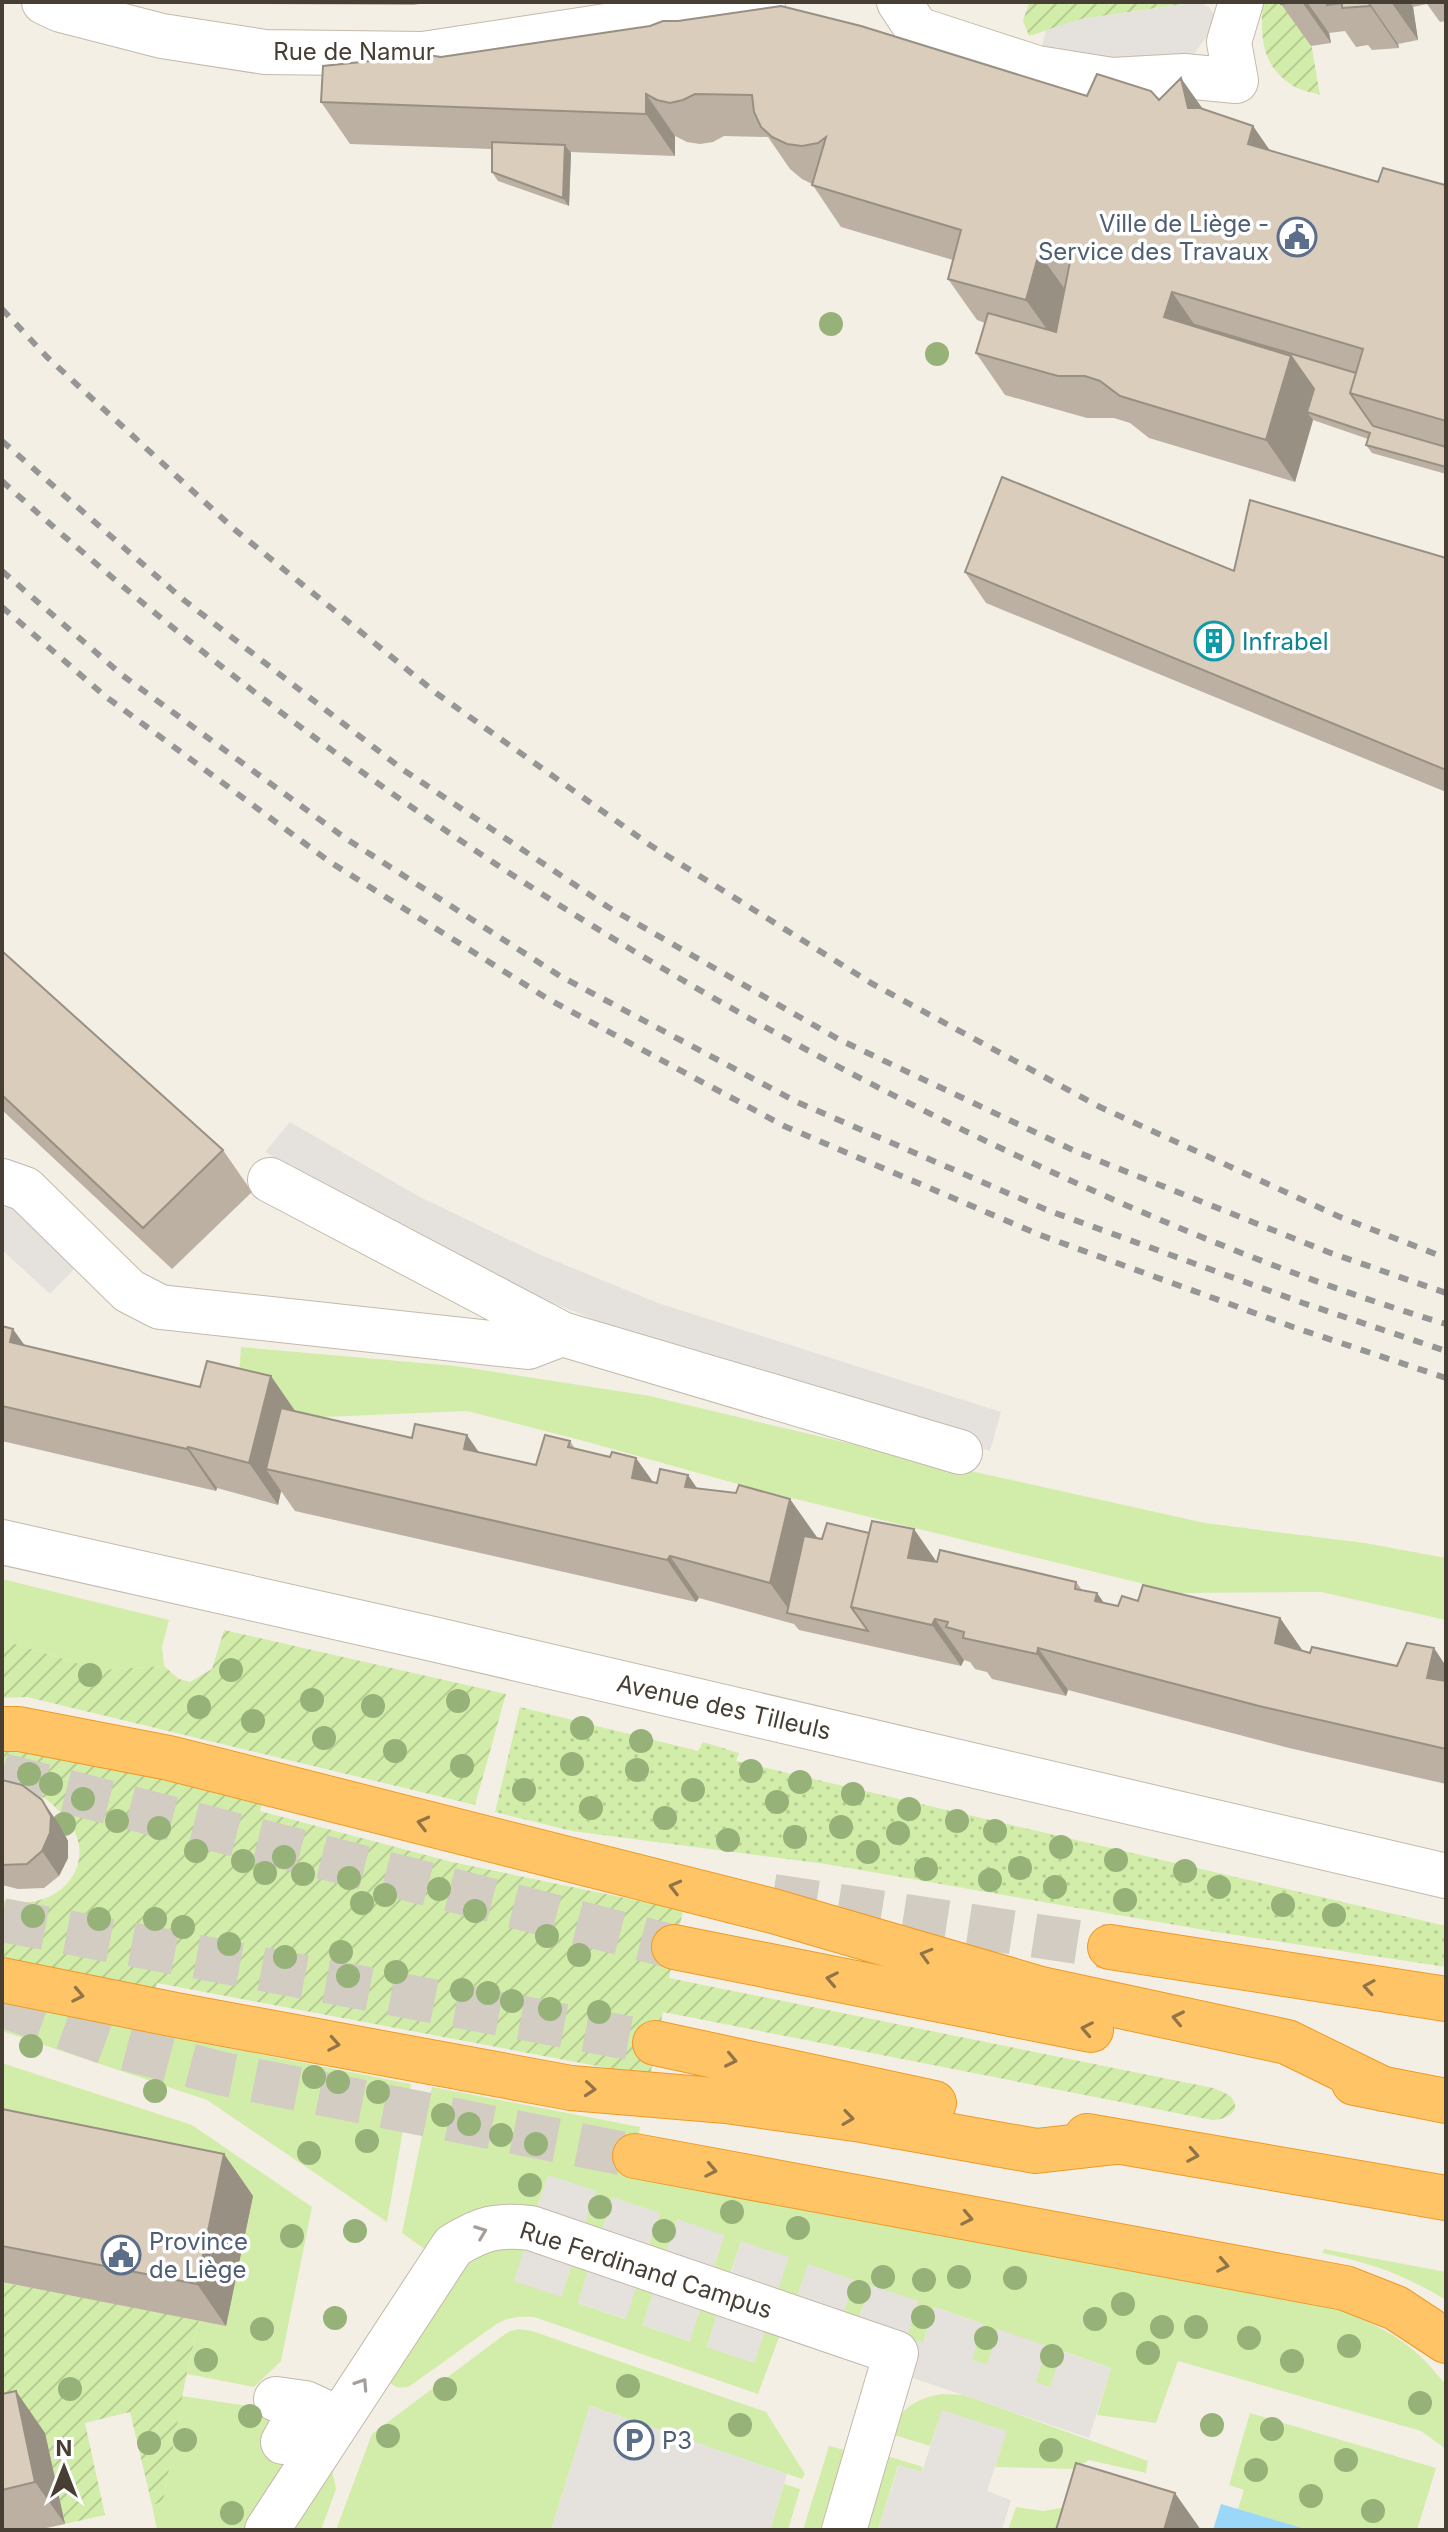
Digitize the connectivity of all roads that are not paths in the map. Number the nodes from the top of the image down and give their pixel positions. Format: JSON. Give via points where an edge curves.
{"nodes":[{"id":1,"x":44,"y":2,"type":"edge"},
{"id":2,"x":763,"y":2,"type":"edge"},
{"id":3,"x":899,"y":2,"type":"edge"},
{"id":4,"x":1241,"y":2,"type":"edge"},
{"id":5,"x":270,"y":1180,"type":"dead end"},
{"id":6,"x":2,"y":1181,"type":"edge"},
{"id":7,"x":562,"y":1334,"type":"junction"},
{"id":8,"x":960,"y":1452,"type":"dead end"},
{"id":9,"x":2,"y":1542,"type":"edge"},
{"id":10,"x":2,"y":1729,"type":"edge"},
{"id":11,"x":1446,"y":1876,"type":"edge"},
{"id":12,"x":674,"y":1947,"type":"tunnel mouth"},
{"id":13,"x":1110,"y":1947,"type":"tunnel mouth"},
{"id":14,"x":2,"y":1980,"type":"edge"},
{"id":15,"x":1446,"y":1999,"type":"edge"},
{"id":16,"x":655,"y":2043,"type":"tunnel mouth"},
{"id":17,"x":1383,"y":2089,"type":"junction"},
{"id":18,"x":1446,"y":2101,"type":"edge"},
{"id":19,"x":1116,"y":2142,"type":"junction"},
{"id":20,"x":635,"y":2156,"type":"tunnel mouth"},
{"id":21,"x":1446,"y":2198,"type":"edge"},
{"id":22,"x":1446,"y":2341,"type":"edge"},
{"id":23,"x":303,"y":2405,"type":"dead end"},
{"id":24,"x":283,"y":2442,"type":"dead end"},
{"id":25,"x":267,"y":2530,"type":"edge"},
{"id":26,"x":844,"y":2530,"type":"edge"}],
"edges":[{"from":1,"to":2,"type":"street","name":"Rue de Namur","via":[[162,36],[265,52],[423,54]]},
{"from":3,"to":4,"type":"street","via":[[917,29],[1037,68],[1112,80],[1184,76],[1236,81],[1229,42]]},
{"from":5,"to":7,"type":"street"},
{"from":6,"to":7,"type":"street","via":[[25,1189],[129,1291],[160,1307],[528,1347]]},
{"from":7,"to":8,"type":"street"},
{"from":9,"to":11,"type":"street","name":"Avenue des Tilleuls"},
{"from":17,"to":10,"type":"highway","one_way":true,"via":[[1287,2042],[1041,1989],[773,1911],[169,1758]]},
{"from":17,"to":12,"type":"highway","one_way":true},
{"from":15,"to":13,"type":"highway","one_way":true},
{"from":14,"to":19,"type":"highway","one_way":true,"via":[[571,2088],[726,2101],[1036,2151]]},
{"from":16,"to":19,"type":"highway","one_way":true},
{"from":17,"to":18,"type":"highway"},
{"from":19,"to":21,"type":"highway","one_way":true},
{"from":20,"to":22,"type":"highway","one_way":true,"via":[[1345,2288],[1396,2308]]},
{"from":23,"to":24,"type":"street"},
{"from":25,"to":26,"type":"street","name":"Rue Ferdinand Campus","one_way":true,"via":[[453,2246],[489,2227],[507,2225],[531,2228],[896,2353]]}]}
